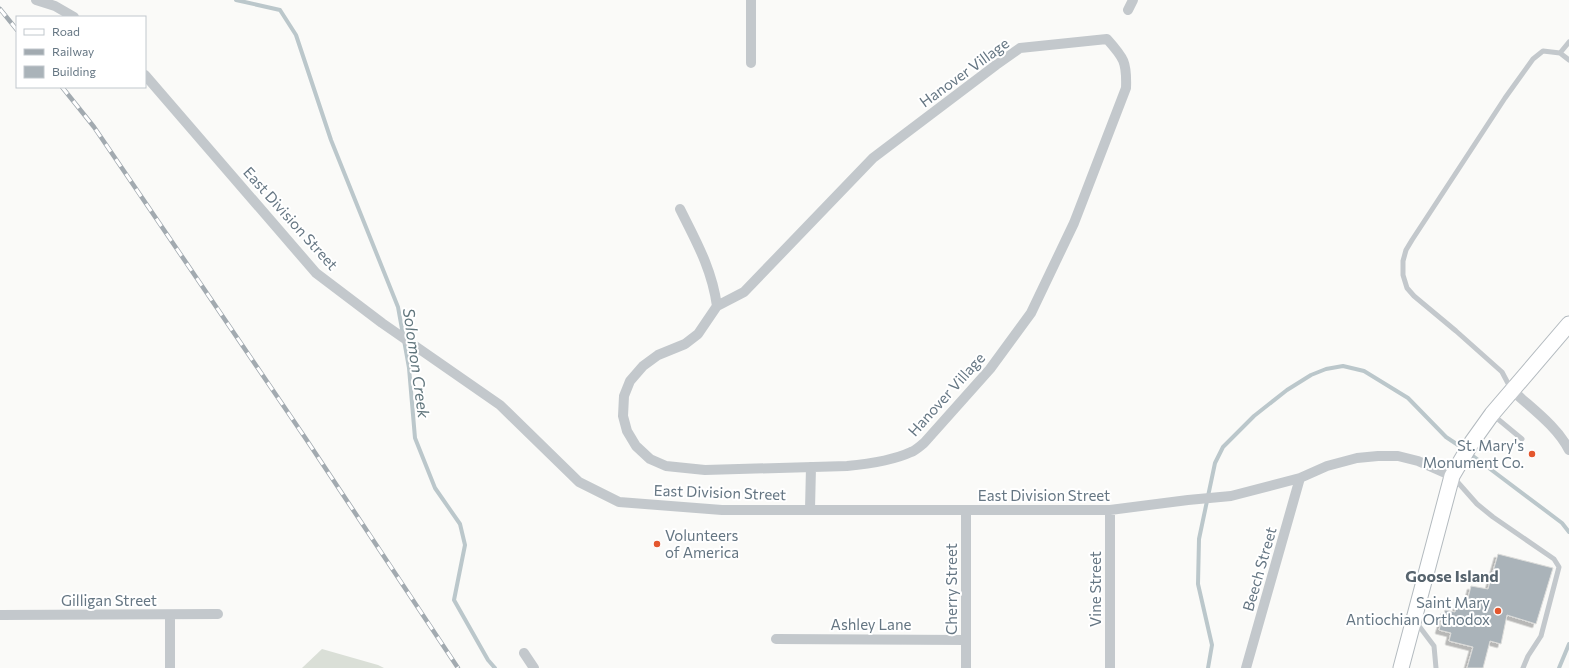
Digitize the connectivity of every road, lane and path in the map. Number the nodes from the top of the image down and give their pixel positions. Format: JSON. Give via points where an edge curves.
{"nodes":[{"id":1,"x":36,"y":0,"type":"edge"},
{"id":2,"x":751,"y":0,"type":"edge"},
{"id":3,"x":1133,"y":0,"type":"edge"},
{"id":4,"x":1128,"y":10,"type":"dead end"},
{"id":5,"x":72,"y":16,"type":"edge"},
{"id":6,"x":1569,"y":42,"type":"edge"},
{"id":7,"x":1560,"y":53,"type":"junction"},
{"id":8,"x":1569,"y":60,"type":"edge"},
{"id":9,"x":751,"y":63,"type":"dead end"},
{"id":10,"x":146,"y":77,"type":"edge"},
{"id":11,"x":680,"y":209,"type":"dead end"},
{"id":12,"x":717,"y":306,"type":"junction"},
{"id":13,"x":1569,"y":324,"type":"edge"},
{"id":14,"x":1512,"y":390,"type":"junction"},
{"id":15,"x":1492,"y":414,"type":"junction"},
{"id":16,"x":1522,"y":439,"type":"dead end"},
{"id":17,"x":1569,"y":450,"type":"edge"},
{"id":18,"x":811,"y":467,"type":"junction"},
{"id":19,"x":1452,"y":476,"type":"junction"},
{"id":20,"x":1300,"y":478,"type":"junction"},
{"id":21,"x":810,"y":509,"type":"junction"},
{"id":22,"x":966,"y":510,"type":"junction"},
{"id":23,"x":1110,"y":510,"type":"junction"},
{"id":24,"x":218,"y":614,"type":"dead end"},
{"id":25,"x":0,"y":615,"type":"edge"},
{"id":26,"x":170,"y":615,"type":"junction"},
{"id":27,"x":1414,"y":620,"type":"junction"},
{"id":28,"x":776,"y":639,"type":"dead end"},
{"id":29,"x":966,"y":640,"type":"junction"},
{"id":30,"x":524,"y":653,"type":"dead end"},
{"id":31,"x":170,"y":668,"type":"edge"},
{"id":32,"x":534,"y":668,"type":"edge"},
{"id":33,"x":966,"y":668,"type":"edge"},
{"id":34,"x":1110,"y":668,"type":"edge"},
{"id":35,"x":1246,"y":668,"type":"edge"},
{"id":36,"x":1401,"y":668,"type":"edge"},
{"id":37,"x":1436,"y":668,"type":"edge"},
{"id":38,"x":1523,"y":668,"type":"edge"}],
"edges":[{"from":1,"to":5,"type":"street"},
{"from":2,"to":9,"type":"street"},
{"from":3,"to":4,"type":"street"},
{"from":6,"to":7,"type":"lane"},
{"from":7,"to":8,"type":"lane"},
{"from":7,"to":14,"type":"lane","via":[[1544,52],[1532,59],[1412,240],[1403,261],[1407,288],[1502,372]]},
{"from":10,"to":21,"type":"street","name":"East Division Street","via":[[316,273],[382,324],[500,406],[579,482],[619,502],[722,510]]},
{"from":11,"to":12,"type":"street","via":[[709,270]]},
{"from":12,"to":18,"type":"street","name":"Hanover Village","via":[[698,334],[685,344],[658,355],[643,366],[630,381],[624,396],[623,416],[627,432],[636,446],[650,459],[666,466],[705,470]]},
{"from":12,"to":18,"type":"street","name":"Hanover Village","via":[[744,292],[873,158],[1020,48],[1107,39],[1122,56],[1126,88],[1074,223],[1031,313],[990,369],[941,426],[912,452],[868,464]]},
{"from":13,"to":14,"type":"main road"},
{"from":14,"to":15,"type":"main road"},
{"from":14,"to":17,"type":"street","via":[[1556,430]]},
{"from":15,"to":16,"type":"lane"},
{"from":15,"to":19,"type":"main road"},
{"from":18,"to":21,"type":"street"},
{"from":19,"to":20,"type":"street","name":"East Division Street","via":[[1418,460],[1378,456],[1357,458],[1327,466]]},
{"from":19,"to":27,"type":"main road"},
{"from":19,"to":38,"type":"lane","via":[[1492,517],[1554,559],[1559,567],[1541,636]]},
{"from":20,"to":23,"type":"street","name":"East Division Street","via":[[1231,496]]},
{"from":20,"to":35,"type":"street","name":"Beech Street"},
{"from":21,"to":22,"type":"street","name":"East Division Street"},
{"from":22,"to":23,"type":"street","name":"East Division Street"},
{"from":22,"to":29,"type":"street","name":"Cherry Street"},
{"from":23,"to":34,"type":"street","name":"Vine Street"},
{"from":24,"to":26,"type":"street","name":"Gilligan Street"},
{"from":25,"to":26,"type":"street","name":"Gilligan Street"},
{"from":26,"to":31,"type":"street"},
{"from":27,"to":36,"type":"main road"},
{"from":27,"to":37,"type":"lane","via":[[1434,646]]},
{"from":28,"to":29,"type":"street","name":"Ashley Lane"},
{"from":29,"to":33,"type":"street","name":"Cherry Street"},
{"from":30,"to":32,"type":"street"}]}
